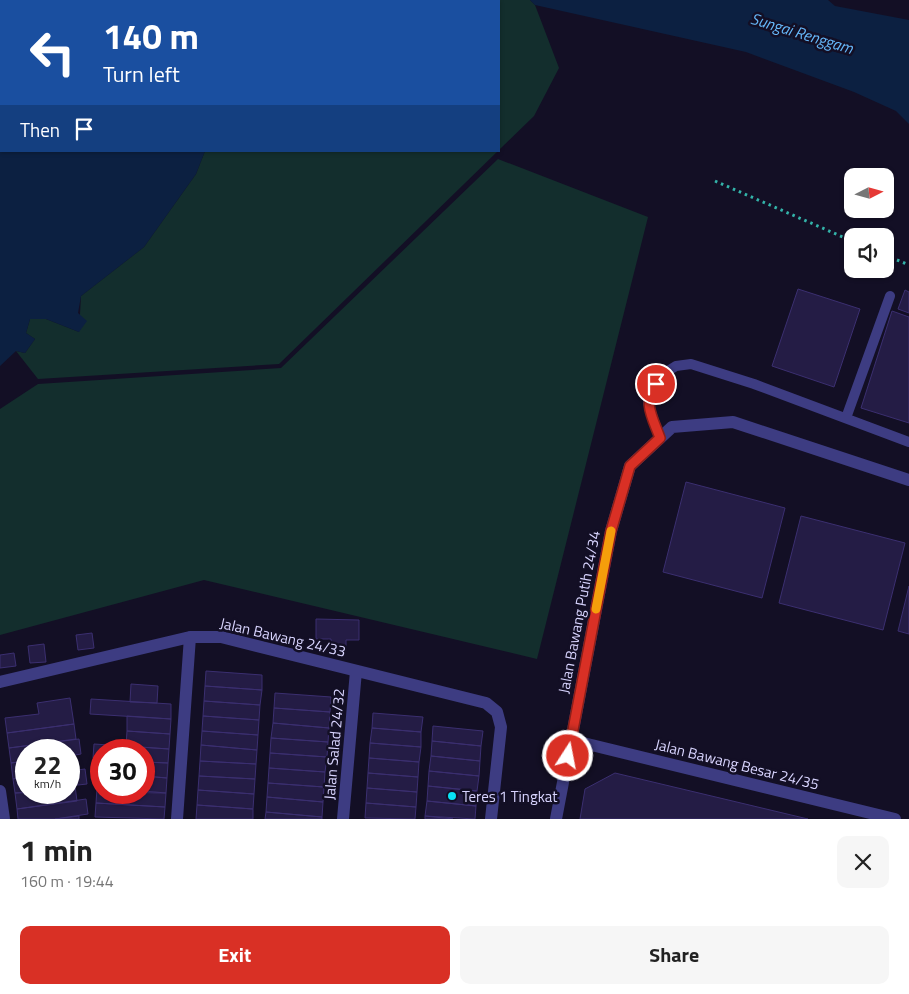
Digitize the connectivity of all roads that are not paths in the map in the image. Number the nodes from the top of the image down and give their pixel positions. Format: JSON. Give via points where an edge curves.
{"nodes":[{"id":1,"x":890,"y":296,"type":"dead end"},
{"id":2,"x":846,"y":418,"type":"junction"},
{"id":3,"x":660,"y":438,"type":"junction"},
{"id":4,"x":909,"y":442,"type":"edge"},
{"id":5,"x":909,"y":480,"type":"edge"},
{"id":6,"x":190,"y":637,"type":"junction"},
{"id":7,"x":356,"y":671,"type":"junction"},
{"id":8,"x":0,"y":682,"type":"edge"},
{"id":9,"x":571,"y":740,"type":"junction"},
{"id":10,"x":0,"y":791,"type":"edge"},
{"id":11,"x":4,"y":819,"type":"edge"},
{"id":12,"x":177,"y":819,"type":"edge"},
{"id":13,"x":344,"y":819,"type":"edge"},
{"id":14,"x":491,"y":819,"type":"edge"},
{"id":15,"x":556,"y":819,"type":"edge"},
{"id":16,"x":895,"y":819,"type":"edge"}],
"edges":[{"from":1,"to":2,"type":"lane"},
{"from":2,"to":3,"type":"lane","via":[[691,364],[676,366],[663,374],[649,393],[648,403]]},
{"from":2,"to":4,"type":"lane"},
{"from":3,"to":5,"type":"street","name":"Jalan Bawang Putih 24/34","via":[[672,428],[733,422]]},
{"from":3,"to":9,"type":"street","name":"Jalan Bawang Putih 24/34","via":[[630,466],[611,531]]},
{"from":6,"to":7,"type":"street","name":"Jalan Bawang 24/33","via":[[221,637]]},
{"from":6,"to":8,"type":"street","name":"Jalan Bawang 24/33"},
{"from":6,"to":12,"type":"street"},
{"from":7,"to":13,"type":"street","name":"Jalan Salad 24/32"},
{"from":7,"to":14,"type":"street","name":"Jalan Bawang 24/33","via":[[486,703],[496,712],[502,727]]},
{"from":9,"to":15,"type":"street","name":"Jalan Bawang Putih 24/34"},
{"from":9,"to":16,"type":"street","name":"Jalan Bawang Besar 24/35"},
{"from":10,"to":11,"type":"street"}]}
